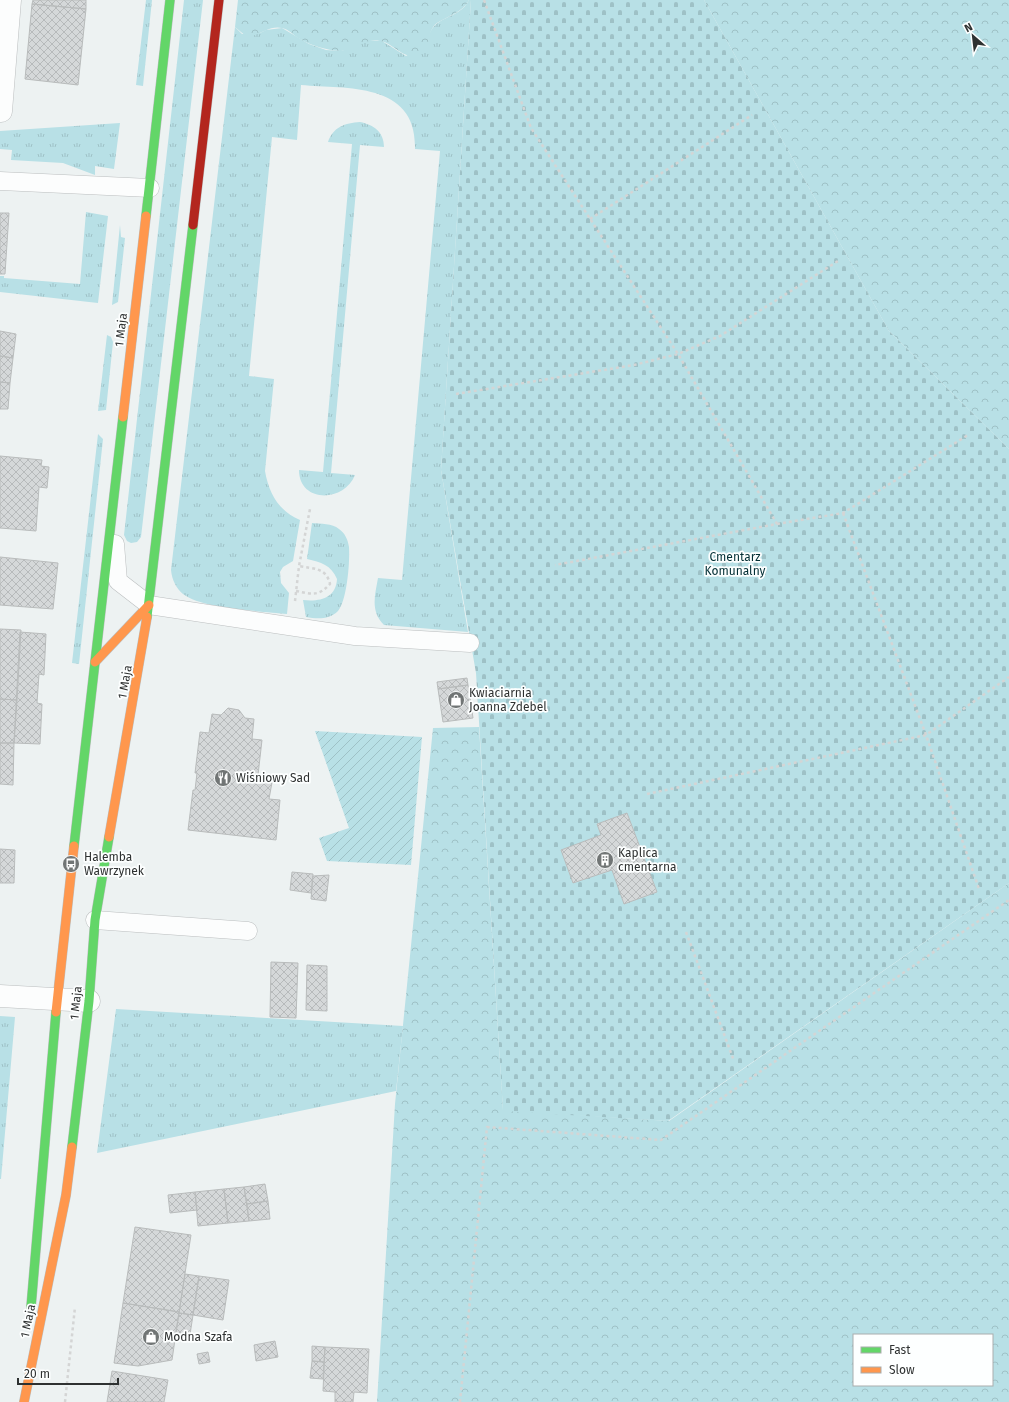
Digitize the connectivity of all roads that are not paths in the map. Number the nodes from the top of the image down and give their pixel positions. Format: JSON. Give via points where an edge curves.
{"nodes":[{"id":1,"x":10,"y":0,"type":"edge"},
{"id":2,"x":170,"y":0,"type":"edge"},
{"id":3,"x":219,"y":0,"type":"edge"},
{"id":4,"x":1,"y":111,"type":"dead end"},
{"id":5,"x":0,"y":181,"type":"edge"},
{"id":6,"x":150,"y":188,"type":"junction"},
{"id":7,"x":112,"y":513,"type":"junction"},
{"id":8,"x":149,"y":605,"type":"junction"},
{"id":9,"x":470,"y":643,"type":"dead end"},
{"id":10,"x":95,"y":662,"type":"junction"},
{"id":11,"x":95,"y":920,"type":"junction"},
{"id":12,"x":248,"y":932,"type":"dead end"},
{"id":13,"x":0,"y":996,"type":"edge"},
{"id":14,"x":57,"y":998,"type":"junction"},
{"id":15,"x":89,"y":1001,"type":"junction"},
{"id":16,"x":24,"y":1402,"type":"edge"}],
"edges":[{"from":1,"to":4,"type":"street"},
{"from":2,"to":6,"type":"main road","name":"1 Maja"},
{"from":3,"to":8,"type":"main road","name":"1 Maja"},
{"from":5,"to":6,"type":"lane"},
{"from":6,"to":7,"type":"main road","name":"1 Maja"},
{"from":7,"to":8,"type":"lane","via":[[118,581]]},
{"from":7,"to":10,"type":"main road","name":"1 Maja"},
{"from":8,"to":9,"type":"lane","via":[[355,636]]},
{"from":8,"to":10,"type":"main road"},
{"from":8,"to":11,"type":"main road","name":"1 Maja"},
{"from":10,"to":14,"type":"main road","name":"1 Maja"},
{"from":11,"to":12,"type":"lane"},
{"from":11,"to":15,"type":"main road","name":"1 Maja"},
{"from":13,"to":14,"type":"street"},
{"from":14,"to":15,"type":"street"},
{"from":14,"to":16,"type":"main road","name":"1 Maja"},
{"from":15,"to":16,"type":"main road","name":"1 Maja","via":[[66,1195]]}]}
